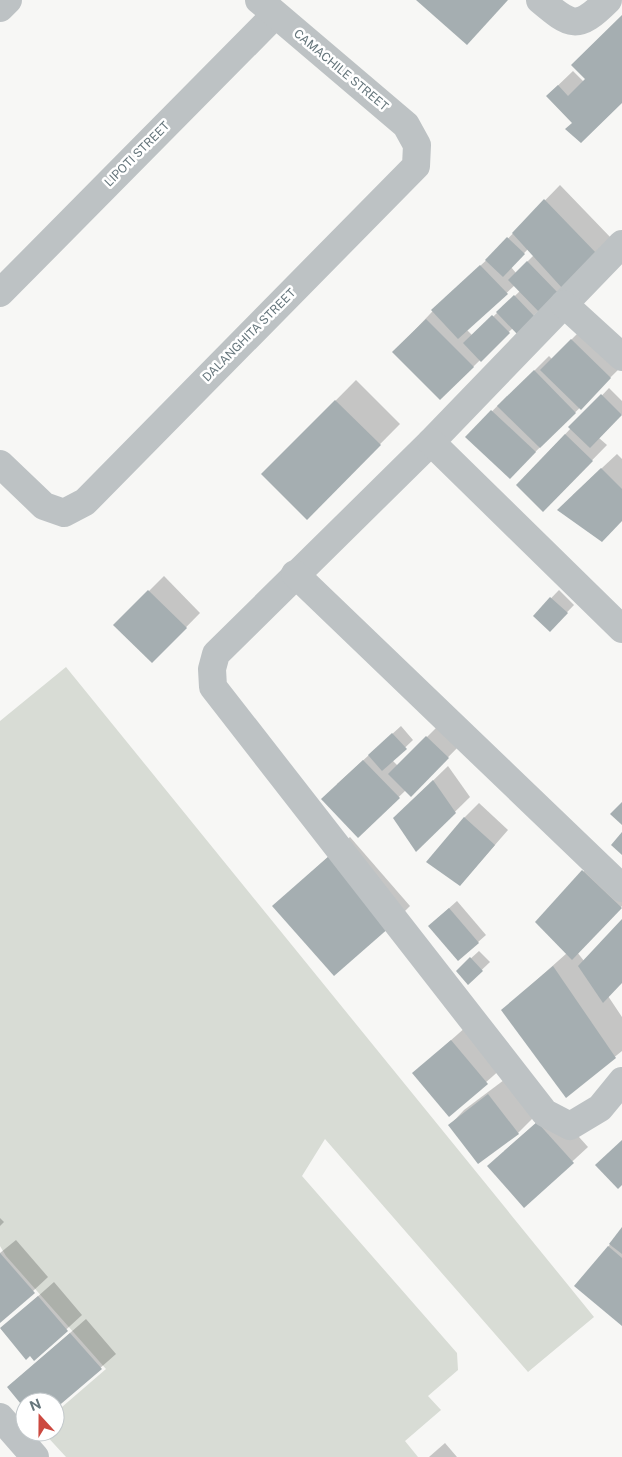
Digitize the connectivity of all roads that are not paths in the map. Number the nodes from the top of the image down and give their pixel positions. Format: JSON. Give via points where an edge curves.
{"nodes":[{"id":1,"x":8,"y":0,"type":"edge"},
{"id":2,"x":540,"y":0,"type":"edge"},
{"id":3,"x":608,"y":0,"type":"edge"},
{"id":4,"x":267,"y":7,"type":"edge"},
{"id":5,"x":0,"y":8,"type":"edge"},
{"id":6,"x":417,"y":146,"type":"joint"},
{"id":7,"x":622,"y":244,"type":"edge"},
{"id":8,"x":0,"y":293,"type":"edge"},
{"id":9,"x":564,"y":304,"type":"junction"},
{"id":10,"x":622,"y":356,"type":"edge"},
{"id":11,"x":431,"y":442,"type":"junction"},
{"id":12,"x":0,"y":464,"type":"edge"},
{"id":13,"x":295,"y":574,"type":"junction"},
{"id":14,"x":622,"y":629,"type":"edge"},
{"id":15,"x":622,"y":888,"type":"edge"},
{"id":16,"x":622,"y":1081,"type":"edge"},
{"id":17,"x":0,"y":1417,"type":"edge"},
{"id":18,"x":35,"y":1457,"type":"edge"}],
"edges":[{"from":1,"to":5,"type":"street"},
{"from":2,"to":3,"type":"street","via":[[564,20],[582,22]]},
{"from":4,"to":6,"type":"street","name":"CAMACHILE STREET","via":[[406,125]]},
{"from":4,"to":8,"type":"street","name":"LIPOTI STREET"},
{"from":6,"to":12,"type":"street","name":"DALANGHITA STREET","via":[[416,166],[85,502],[64,513],[44,506]]},
{"from":7,"to":9,"type":"street"},
{"from":9,"to":10,"type":"street"},
{"from":9,"to":11,"type":"street"},
{"from":11,"to":13,"type":"street"},
{"from":11,"to":14,"type":"street"},
{"from":13,"to":15,"type":"street"},
{"from":13,"to":16,"type":"street","via":[[216,654],[212,669],[213,687],[545,1113],[570,1126],[600,1108]]},
{"from":17,"to":18,"type":"street"}]}
